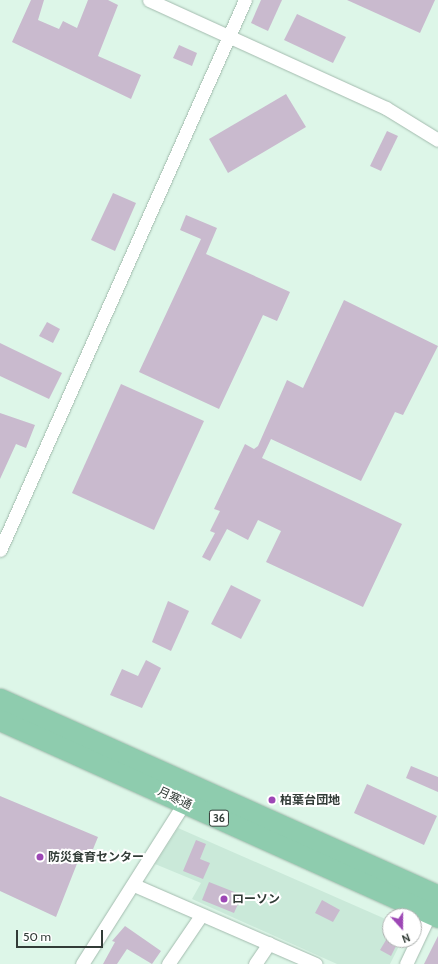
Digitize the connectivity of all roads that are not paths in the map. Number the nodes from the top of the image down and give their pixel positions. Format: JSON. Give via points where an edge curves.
{"nodes":[{"id":1,"x":149,"y":0,"type":"edge"},
{"id":2,"x":245,"y":0,"type":"edge"},
{"id":3,"x":229,"y":36,"type":"junction"},
{"id":4,"x":438,"y":140,"type":"edge"},
{"id":5,"x":0,"y":550,"type":"edge"},
{"id":6,"x":0,"y":699,"type":"edge"},
{"id":7,"x":0,"y":720,"type":"edge"},
{"id":8,"x":194,"y":784,"type":"junction"},
{"id":9,"x":184,"y":803,"type":"junction"},
{"id":10,"x":134,"y":885,"type":"junction"},
{"id":11,"x":435,"y":909,"type":"edge"},
{"id":12,"x":200,"y":916,"type":"junction"},
{"id":13,"x":269,"y":943,"type":"junction"},
{"id":14,"x":82,"y":964,"type":"edge"},
{"id":15,"x":168,"y":964,"type":"edge"},
{"id":16,"x":255,"y":964,"type":"edge"},
{"id":17,"x":316,"y":964,"type":"edge"},
{"id":18,"x":406,"y":964,"type":"edge"}],
"edges":[{"from":1,"to":3,"type":"street"},
{"from":2,"to":3,"type":"street"},
{"from":3,"to":4,"type":"street","via":[[386,108]]},
{"from":3,"to":5,"type":"street"},
{"from":6,"to":8,"type":"highway","name":"月寒通","number":"36"},
{"from":7,"to":9,"type":"highway","name":"月寒通","number":"36"},
{"from":8,"to":9,"type":"street"},
{"from":8,"to":11,"type":"highway","name":"月寒通","number":"36"},
{"from":9,"to":10,"type":"street"},
{"from":9,"to":11,"type":"highway","name":"月寒通","number":"36"},
{"from":10,"to":12,"type":"street"},
{"from":10,"to":14,"type":"street"},
{"from":11,"to":18,"type":"street"},
{"from":12,"to":13,"type":"street"},
{"from":12,"to":15,"type":"street"},
{"from":13,"to":16,"type":"street"},
{"from":13,"to":17,"type":"street"}]}
